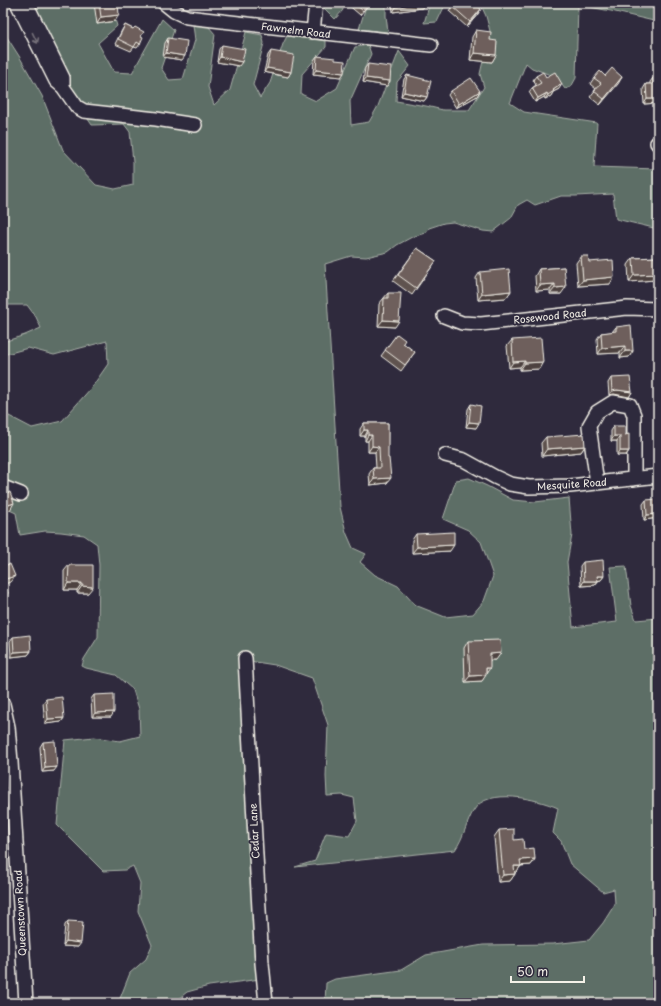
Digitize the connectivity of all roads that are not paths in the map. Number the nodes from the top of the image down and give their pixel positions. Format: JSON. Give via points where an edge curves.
{"nodes":[{"id":1,"x":17,"y":3,"type":"edge"},
{"id":2,"x":26,"y":3,"type":"edge"},
{"id":3,"x":164,"y":3,"type":"edge"},
{"id":4,"x":316,"y":3,"type":"edge"},
{"id":5,"x":312,"y":32,"type":"junction"},
{"id":6,"x":431,"y":45,"type":"dead end"},
{"id":7,"x":63,"y":87,"type":"junction"},
{"id":8,"x":195,"y":125,"type":"dead end"},
{"id":9,"x":658,"y":309,"type":"edge"},
{"id":10,"x":444,"y":316,"type":"dead end"},
{"id":11,"x":445,"y":455,"type":"dead end"},
{"id":12,"x":658,"y":476,"type":"edge"},
{"id":13,"x":634,"y":479,"type":"junction"},
{"id":14,"x":597,"y":483,"type":"junction"},
{"id":15,"x":3,"y":487,"type":"edge"},
{"id":16,"x":21,"y":494,"type":"dead end"},
{"id":17,"x":245,"y":658,"type":"dead end"},
{"id":18,"x":3,"y":704,"type":"edge"},
{"id":19,"x":26,"y":1003,"type":"edge"},
{"id":20,"x":266,"y":1003,"type":"edge"}],
"edges":[{"from":1,"to":7,"type":"street","one_way":true,"via":[[56,82]]},
{"from":2,"to":7,"type":"street","via":[[63,78]]},
{"from":3,"to":5,"type":"street","name":"Fawnelm Road","via":[[188,17]]},
{"from":4,"to":5,"type":"street"},
{"from":5,"to":6,"type":"street","name":"Fawnelm Road"},
{"from":7,"to":8,"type":"street","via":[[77,107],[84,112]]},
{"from":9,"to":10,"type":"street","name":"Rosewood Road","via":[[627,308],[481,324],[462,323]]},
{"from":11,"to":14,"type":"street","name":"Mesquite Road","via":[[464,460],[510,484],[549,488]]},
{"from":12,"to":13,"type":"street","name":"Mesquite Road"},
{"from":13,"to":14,"type":"street","name":"Mesquite Road"},
{"from":13,"to":14,"type":"street","via":[[634,415],[630,406],[613,402],[597,412],[588,426]]},
{"from":15,"to":16,"type":"street"},
{"from":17,"to":20,"type":"street","name":"Cedar Lane"},
{"from":18,"to":19,"type":"street","name":"Queenstown Road","via":[[11,756]]}]}
